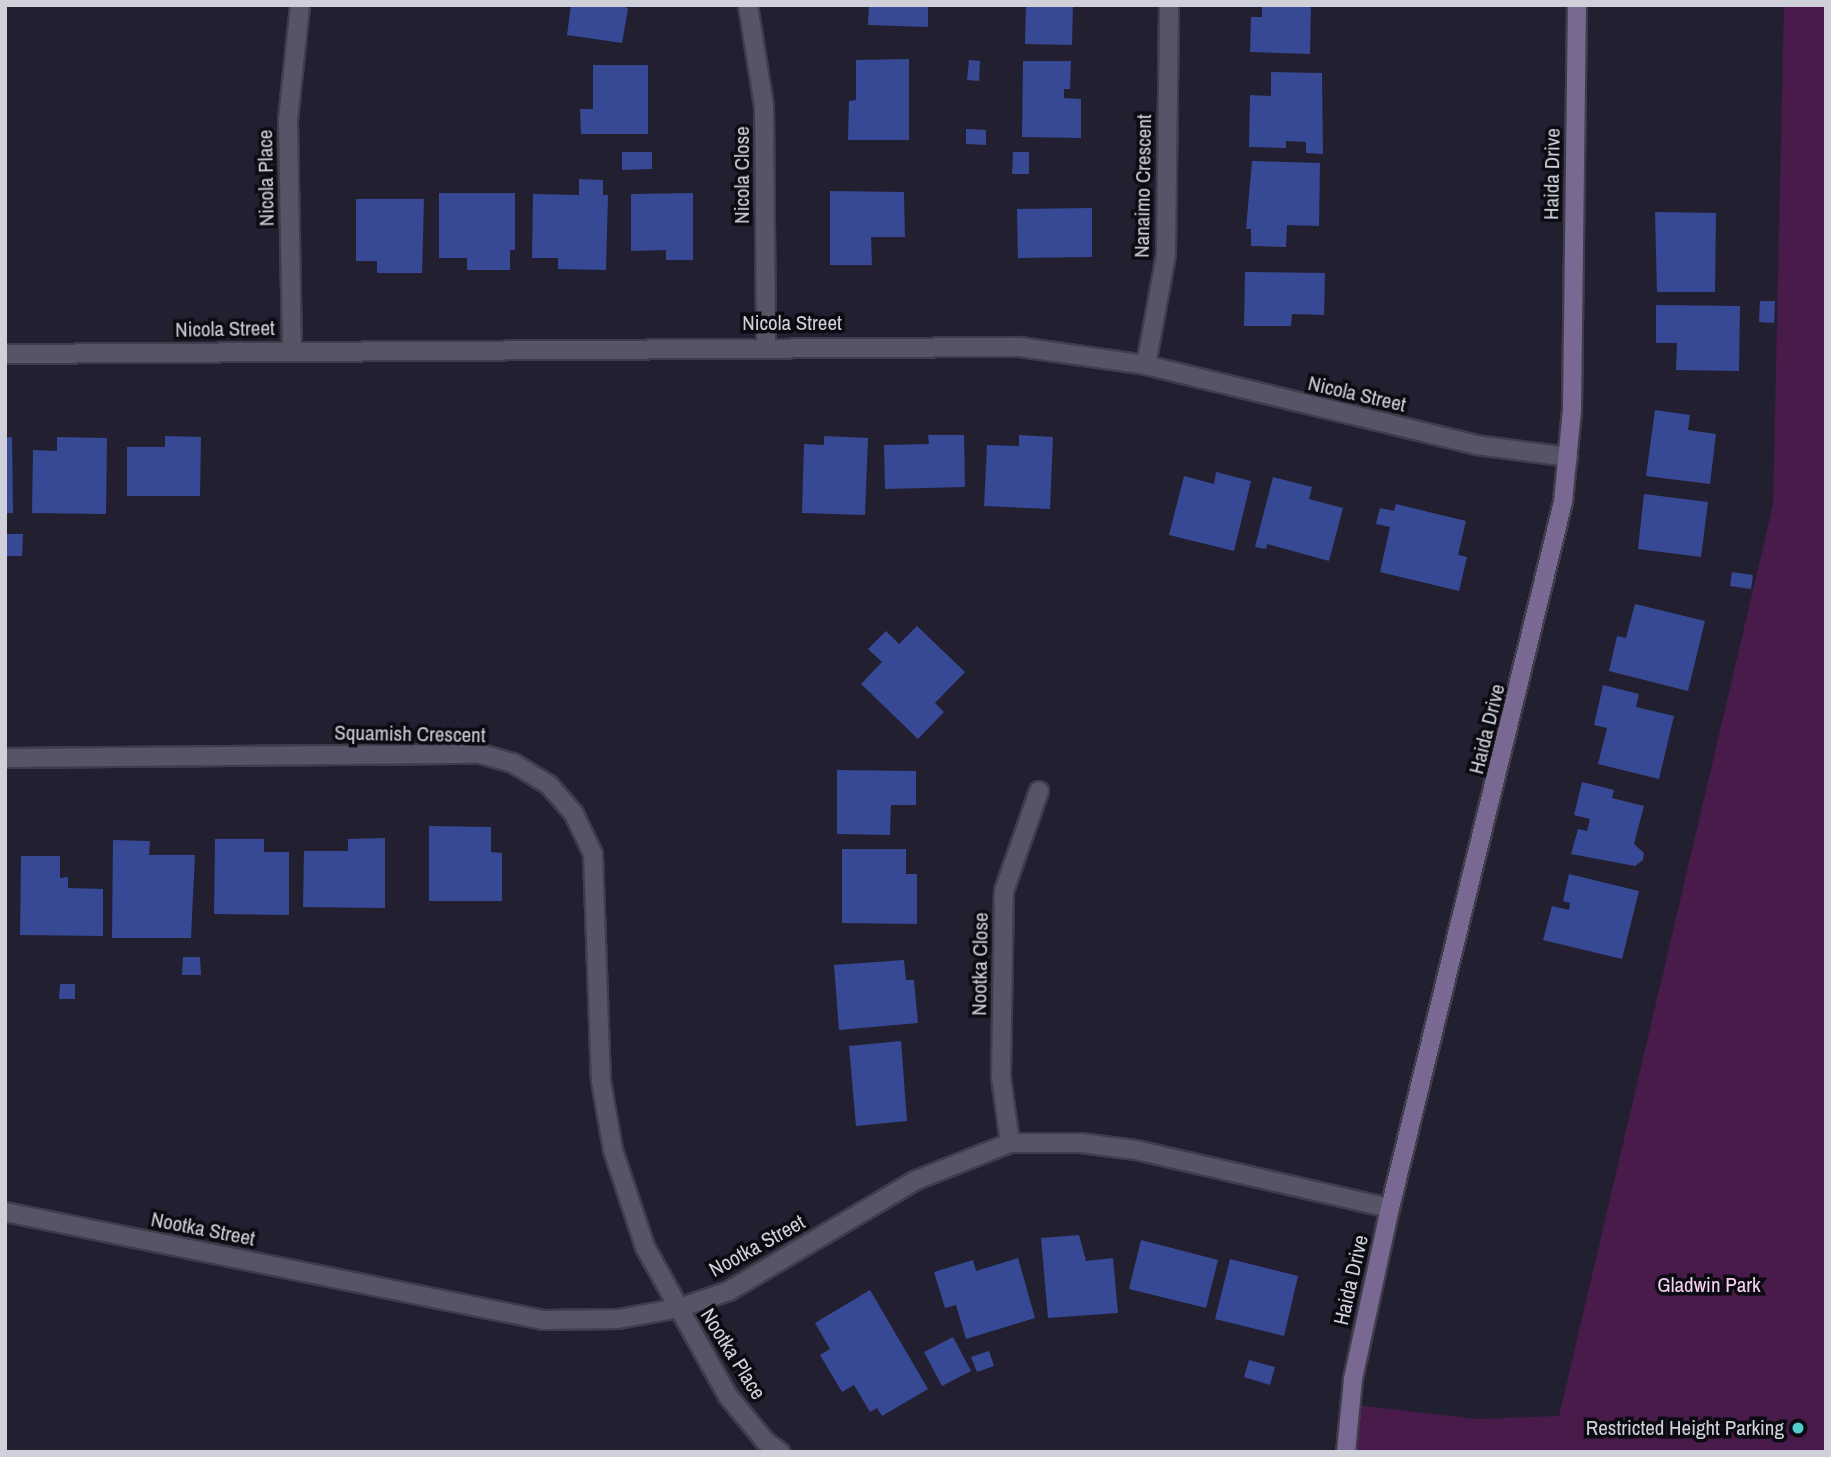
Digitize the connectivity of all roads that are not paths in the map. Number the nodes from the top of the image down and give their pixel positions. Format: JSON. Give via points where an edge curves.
{"nodes":[{"id":1,"x":300,"y":5,"type":"edge"},
{"id":2,"x":748,"y":5,"type":"edge"},
{"id":3,"x":1169,"y":5,"type":"edge"},
{"id":4,"x":1577,"y":5,"type":"edge"},
{"id":5,"x":766,"y":346,"type":"junction"},
{"id":6,"x":292,"y":351,"type":"junction"},
{"id":7,"x":5,"y":354,"type":"edge"},
{"id":8,"x":1146,"y":365,"type":"junction"},
{"id":9,"x":1568,"y":457,"type":"junction"},
{"id":10,"x":5,"y":758,"type":"edge"},
{"id":11,"x":1039,"y":791,"type":"dead end"},
{"id":12,"x":1010,"y":1143,"type":"junction"},
{"id":13,"x":1390,"y":1209,"type":"junction"},
{"id":14,"x":5,"y":1212,"type":"edge"},
{"id":15,"x":678,"y":1308,"type":"junction"},
{"id":16,"x":780,"y":1452,"type":"edge"},
{"id":17,"x":1346,"y":1452,"type":"edge"}],
"edges":[{"from":1,"to":6,"type":"street","name":"Nicola Place","via":[[288,120]]},
{"from":2,"to":5,"type":"street","name":"Nicola Close","via":[[764,106]]},
{"from":3,"to":8,"type":"street","name":"Nanaimo Crescent","via":[[1166,255]]},
{"from":4,"to":9,"type":"street","name":"Haida Drive"},
{"from":5,"to":6,"type":"street","name":"Nicola Street"},
{"from":5,"to":8,"type":"street","name":"Nicola Street","via":[[1020,347]]},
{"from":6,"to":7,"type":"street","name":"Nicola Street"},
{"from":8,"to":9,"type":"street","name":"Nicola Street","via":[[1476,445]]},
{"from":9,"to":13,"type":"street","name":"Haida Drive","via":[[1554,548]]},
{"from":10,"to":15,"type":"street","name":"Squamish Crescent","via":[[481,754],[513,763],[549,785],[574,814],[593,854],[597,1034],[613,1150],[645,1247]]},
{"from":11,"to":12,"type":"street","name":"Nootka Close","via":[[1004,891],[1000,1077]]},
{"from":12,"to":13,"type":"street","name":"Nootka Street","via":[[1081,1143],[1136,1150]]},
{"from":12,"to":15,"type":"street","name":"Nootka Street","via":[[914,1181],[729,1291]]},
{"from":13,"to":17,"type":"street","name":"Haida Drive","via":[[1353,1379]]},
{"from":14,"to":15,"type":"street","name":"Nootka Street","via":[[543,1320],[618,1319]]},
{"from":15,"to":16,"type":"street","name":"Nootka Place","via":[[728,1396],[765,1441]]}]}
